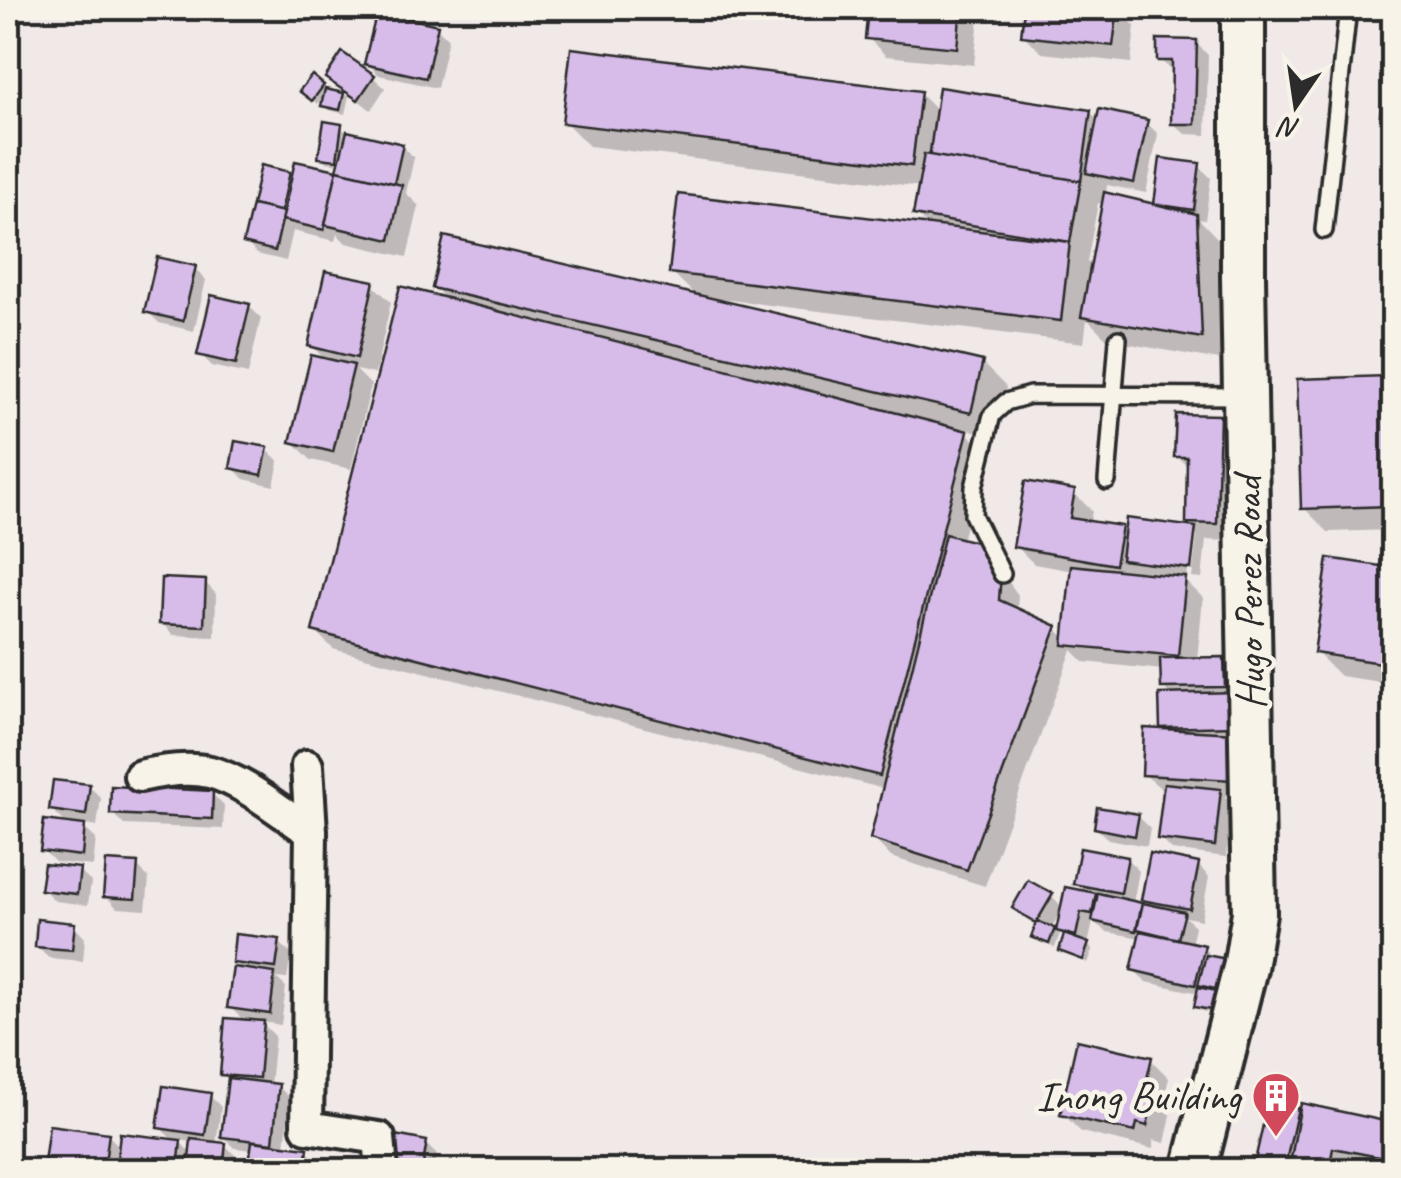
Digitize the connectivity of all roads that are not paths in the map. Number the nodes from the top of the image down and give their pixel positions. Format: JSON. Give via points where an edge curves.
{"nodes":[{"id":1,"x":1243,"y":8,"type":"edge"},
{"id":2,"x":1348,"y":8,"type":"edge"},
{"id":3,"x":1324,"y":230,"type":"dead end"},
{"id":4,"x":1118,"y":339,"type":"dead end"},
{"id":5,"x":1114,"y":395,"type":"junction"},
{"id":6,"x":1245,"y":396,"type":"junction"},
{"id":7,"x":1108,"y":481,"type":"dead end"},
{"id":8,"x":1002,"y":574,"type":"dead end"},
{"id":9,"x":306,"y":766,"type":"dead end"},
{"id":10,"x":140,"y":776,"type":"dead end"},
{"id":11,"x":311,"y":832,"type":"junction"},
{"id":12,"x":382,"y":1170,"type":"edge"},
{"id":13,"x":1194,"y":1170,"type":"edge"}],
"edges":[{"from":1,"to":6,"type":"street","name":"Hugo Perez Road"},
{"from":2,"to":3,"type":"lane"},
{"from":4,"to":5,"type":"lane"},
{"from":5,"to":6,"type":"lane"},
{"from":5,"to":7,"type":"lane"},
{"from":5,"to":8,"type":"lane","via":[[1030,395],[992,415],[973,515]]},
{"from":6,"to":13,"type":"street","name":"Hugo Perez Road","via":[[1254,913]]},
{"from":9,"to":11,"type":"street"},
{"from":10,"to":11,"type":"street","via":[[210,772]]},
{"from":11,"to":12,"type":"street","via":[[307,1127],[379,1138]]}]}
